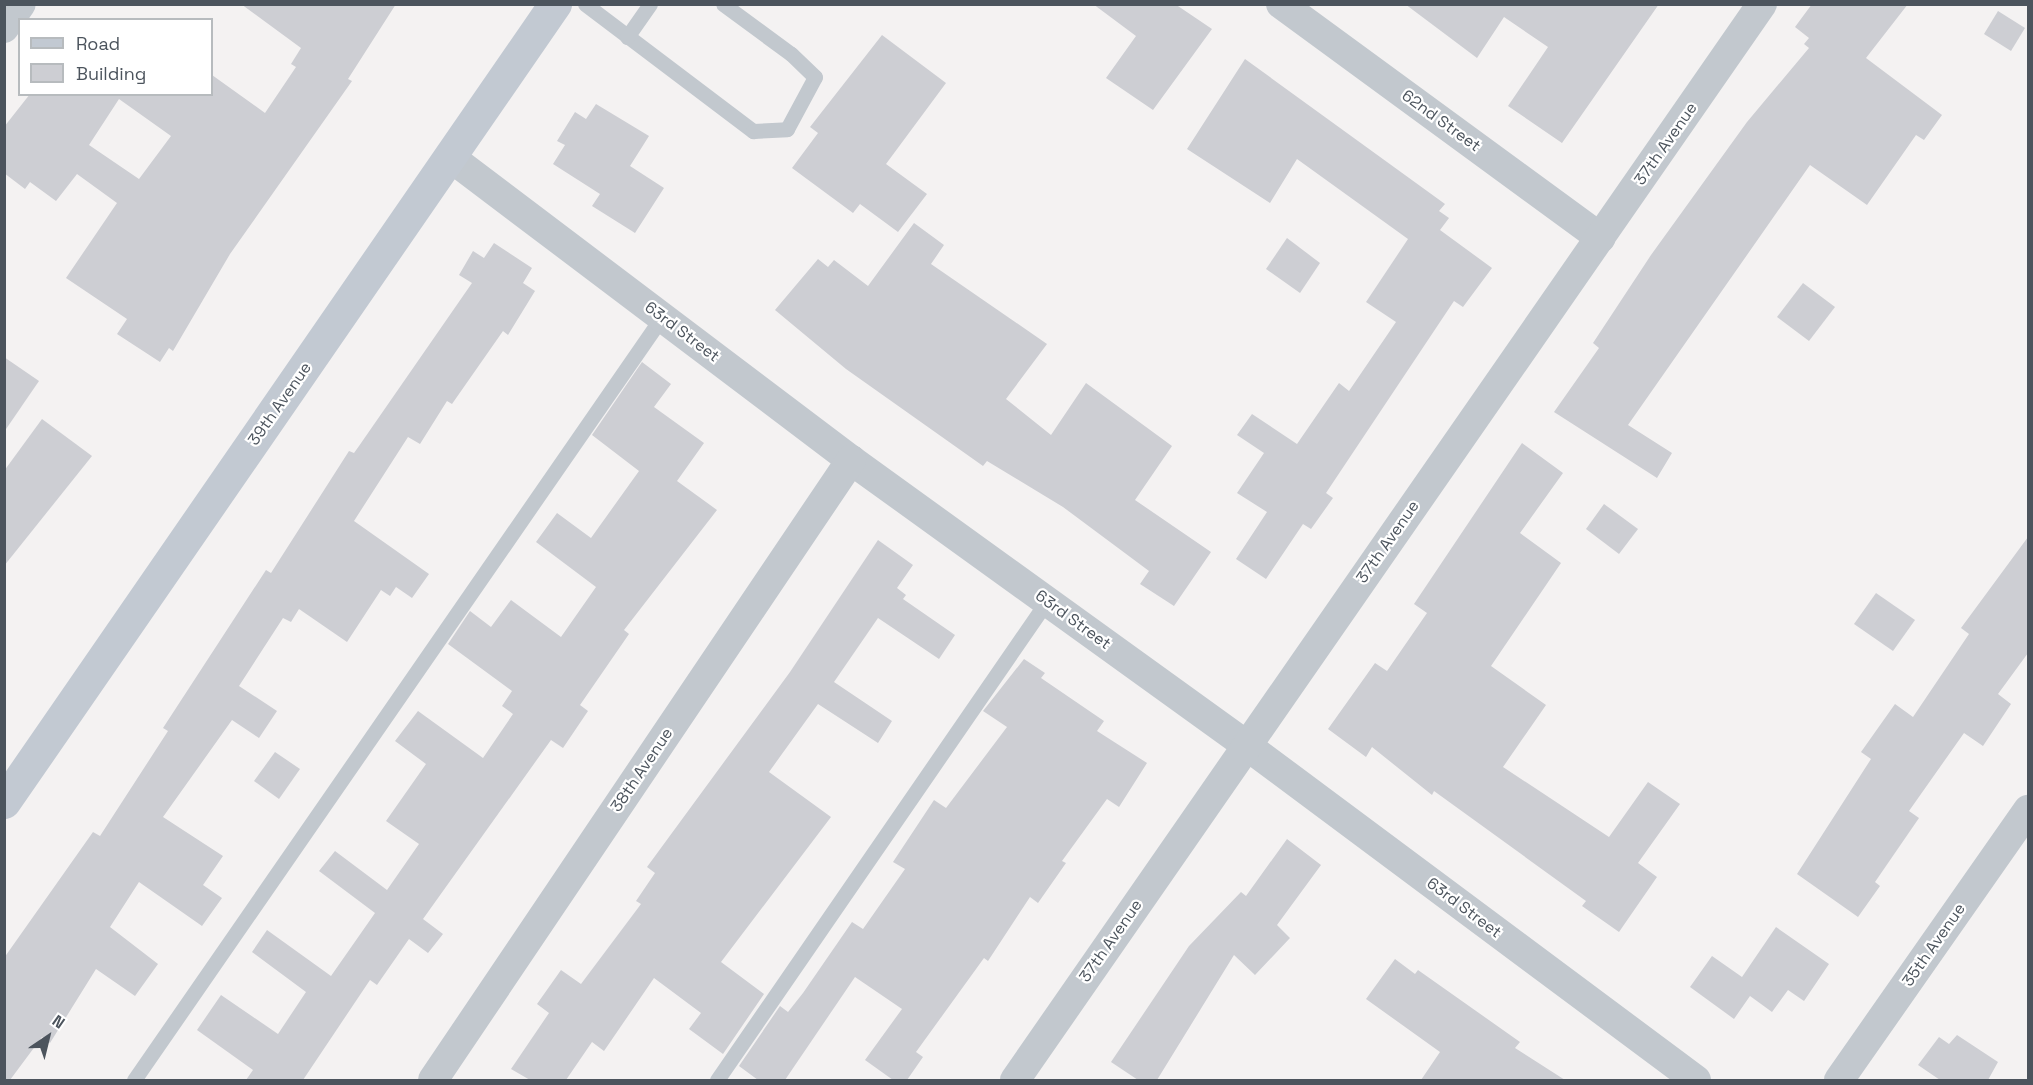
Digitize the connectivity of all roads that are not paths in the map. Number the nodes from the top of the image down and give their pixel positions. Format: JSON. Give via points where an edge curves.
{"nodes":[{"id":1,"x":21,"y":4,"type":"edge"},
{"id":2,"x":555,"y":4,"type":"edge"},
{"id":3,"x":585,"y":4,"type":"edge"},
{"id":4,"x":650,"y":4,"type":"edge"},
{"id":5,"x":723,"y":4,"type":"edge"},
{"id":6,"x":1281,"y":4,"type":"edge"},
{"id":7,"x":1762,"y":4,"type":"edge"},
{"id":8,"x":4,"y":28,"type":"edge"},
{"id":9,"x":627,"y":37,"type":"junction"},
{"id":10,"x":450,"y":158,"type":"junction"},
{"id":11,"x":1601,"y":238,"type":"junction"},
{"id":12,"x":662,"y":317,"type":"junction"},
{"id":13,"x":851,"y":460,"type":"junction"},
{"id":14,"x":1047,"y":601,"type":"junction"},
{"id":15,"x":1246,"y":745,"type":"junction"},
{"id":16,"x":4,"y":802,"type":"edge"},
{"id":17,"x":2028,"y":810,"type":"edge"},
{"id":18,"x":134,"y":1080,"type":"edge"},
{"id":19,"x":433,"y":1080,"type":"edge"},
{"id":20,"x":717,"y":1080,"type":"edge"},
{"id":21,"x":1015,"y":1080,"type":"edge"},
{"id":22,"x":1696,"y":1080,"type":"edge"},
{"id":23,"x":1839,"y":1080,"type":"edge"}],
"edges":[{"from":1,"to":8,"type":"street"},
{"from":2,"to":10,"type":"main road","name":"39th Avenue"},
{"from":3,"to":9,"type":"lane"},
{"from":4,"to":9,"type":"lane"},
{"from":5,"to":9,"type":"lane","via":[[792,54],[815,77],[787,129],[753,131]]},
{"from":6,"to":11,"type":"street","name":"62nd Street"},
{"from":7,"to":11,"type":"street","name":"37th Avenue"},
{"from":10,"to":12,"type":"street","name":"63rd Street"},
{"from":10,"to":16,"type":"main road","name":"39th Avenue"},
{"from":11,"to":15,"type":"street","name":"37th Avenue"},
{"from":12,"to":13,"type":"street","name":"63rd Street"},
{"from":12,"to":18,"type":"lane"},
{"from":13,"to":14,"type":"street","name":"63rd Street"},
{"from":13,"to":19,"type":"street","name":"38th Avenue"},
{"from":14,"to":15,"type":"street","name":"63rd Street"},
{"from":14,"to":20,"type":"lane"},
{"from":15,"to":21,"type":"street","name":"37th Avenue"},
{"from":15,"to":22,"type":"street","name":"63rd Street"},
{"from":17,"to":23,"type":"street","name":"35th Avenue"}]}
